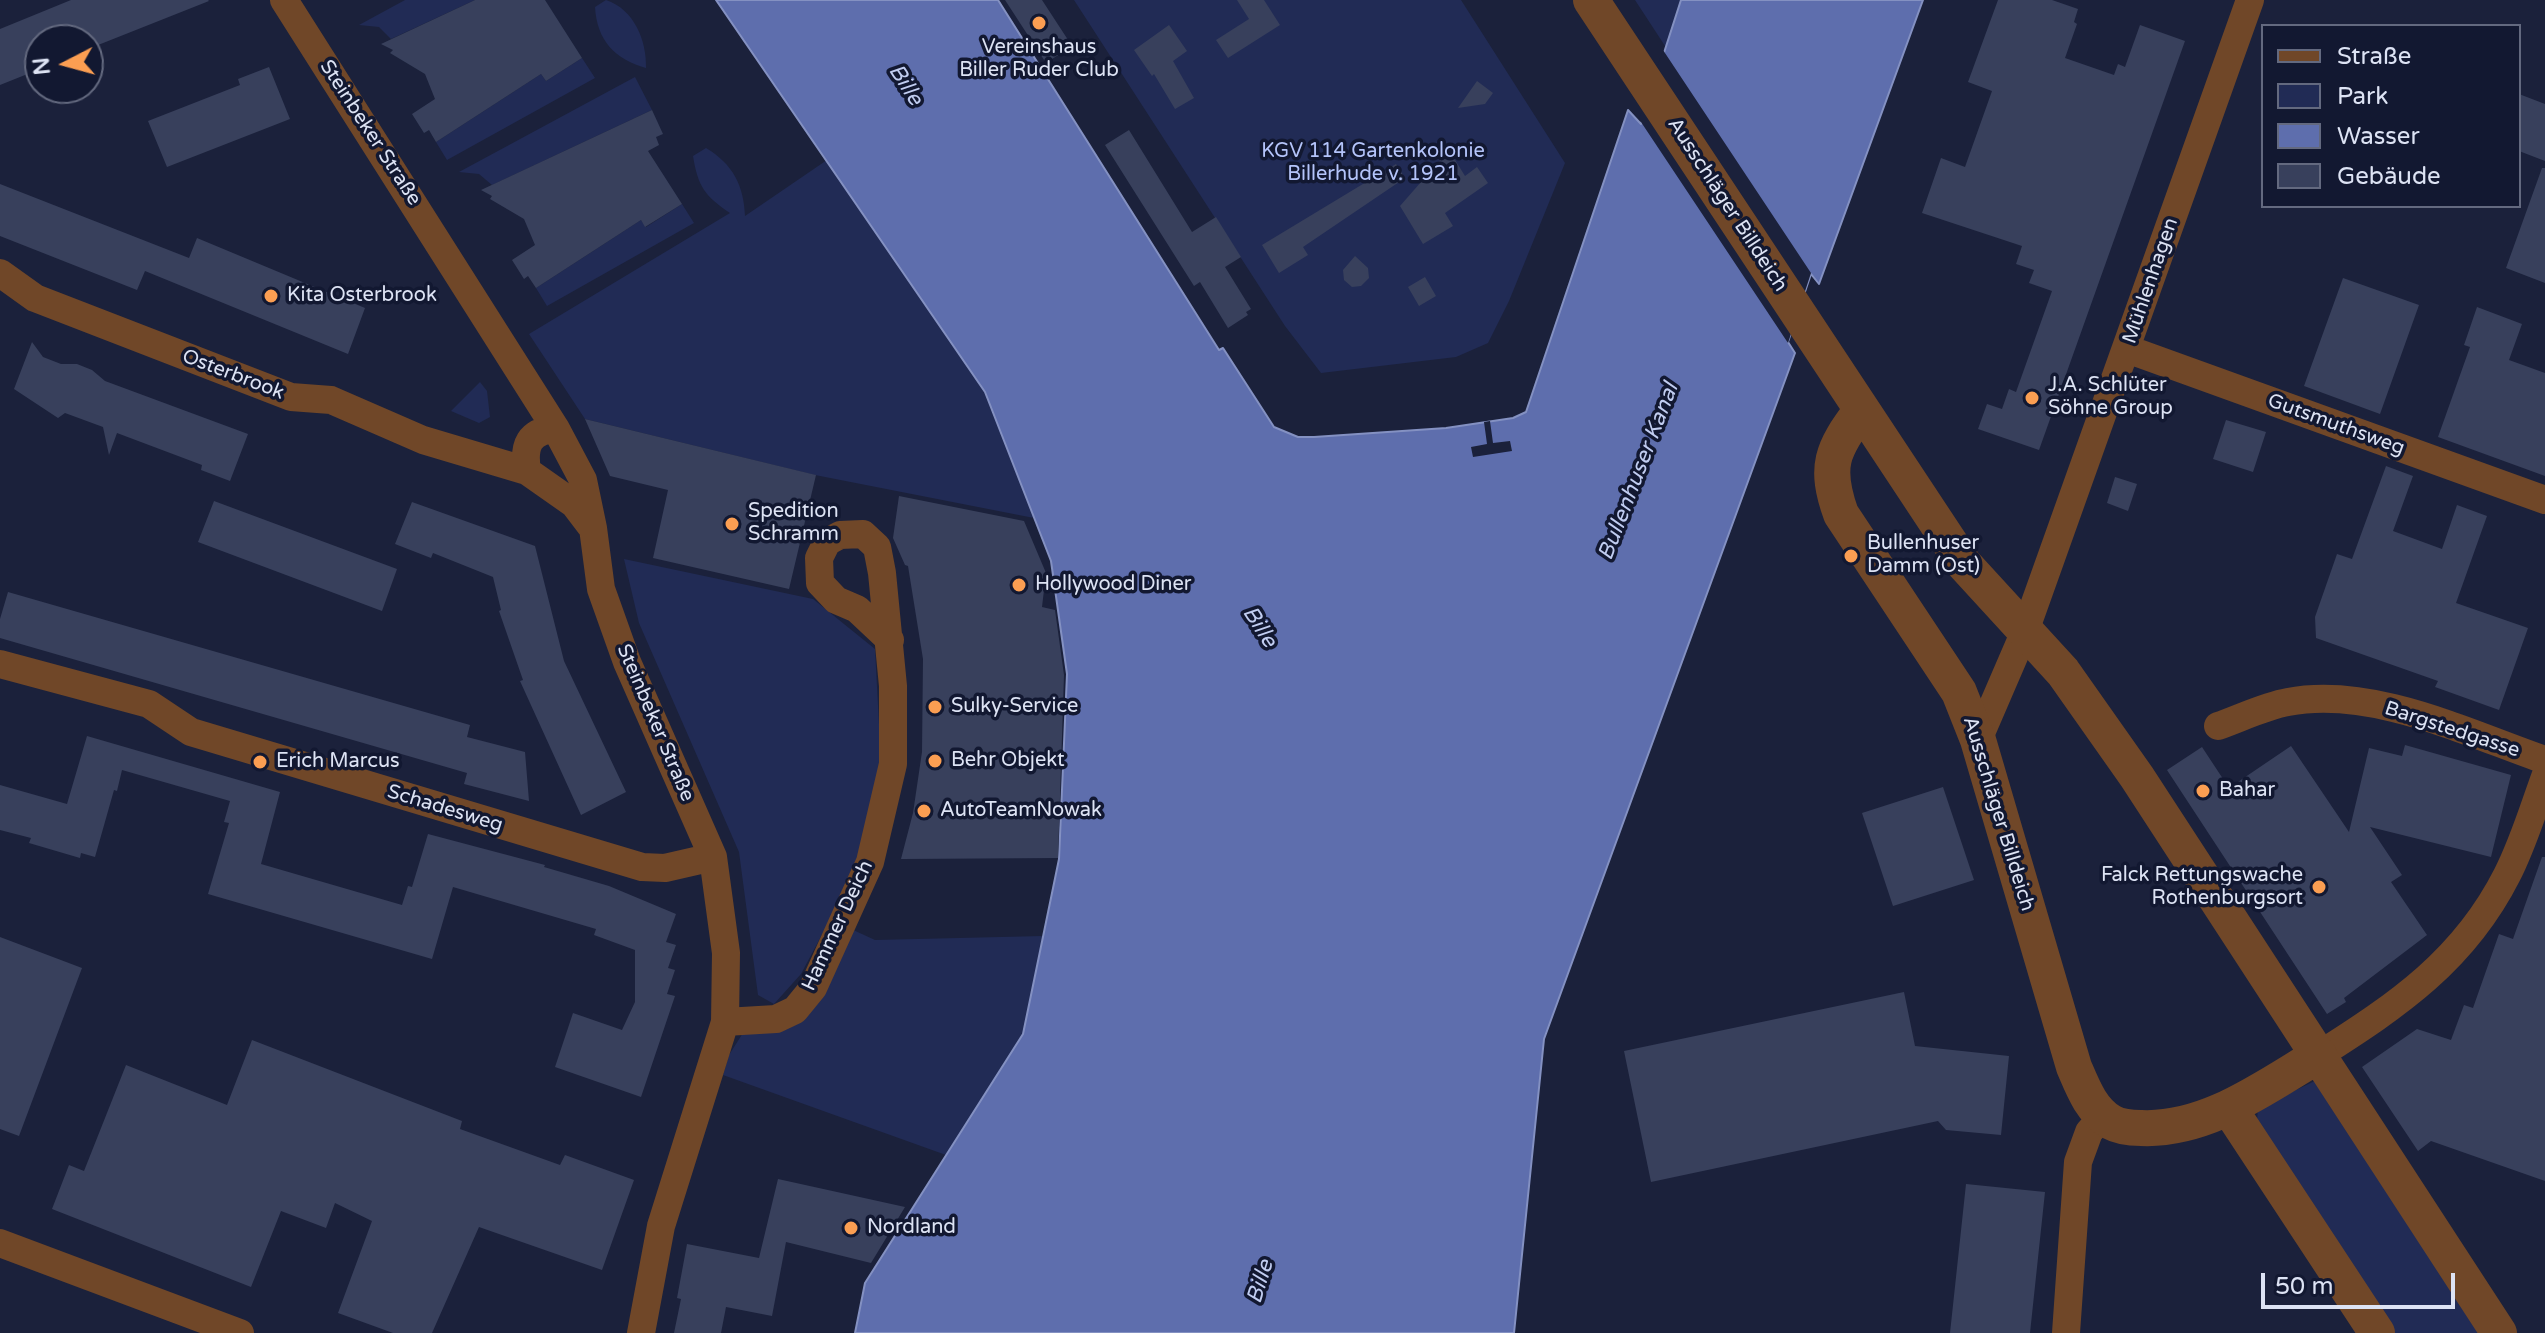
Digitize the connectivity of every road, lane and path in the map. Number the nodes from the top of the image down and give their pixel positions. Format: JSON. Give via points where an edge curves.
{"nodes":[{"id":1,"x":284,"y":0,"type":"edge"},
{"id":2,"x":1591,"y":0,"type":"edge"},
{"id":3,"x":2250,"y":0,"type":"edge"},
{"id":4,"x":0,"y":273,"type":"edge"},
{"id":5,"x":2127,"y":349,"type":"junction"},
{"id":6,"x":1861,"y":411,"type":"junction"},
{"id":7,"x":556,"y":429,"type":"junction"},
{"id":8,"x":527,"y":471,"type":"junction"},
{"id":9,"x":2545,"y":500,"type":"edge"},
{"id":10,"x":593,"y":528,"type":"junction"},
{"id":11,"x":2025,"y":631,"type":"junction"},
{"id":12,"x":890,"y":640,"type":"dead end"},
{"id":13,"x":0,"y":664,"type":"edge"},
{"id":14,"x":2218,"y":726,"type":"dead end"},
{"id":15,"x":1978,"y":740,"type":"junction"},
{"id":16,"x":2545,"y":760,"type":"edge"},
{"id":17,"x":2545,"y":777,"type":"edge"},
{"id":18,"x":713,"y":857,"type":"junction"},
{"id":19,"x":725,"y":1022,"type":"junction"},
{"id":20,"x":2319,"y":1055,"type":"junction"},
{"id":21,"x":2229,"y":1108,"type":"junction"},
{"id":22,"x":2103,"y":1116,"type":"junction"},
{"id":23,"x":0,"y":1243,"type":"edge"},
{"id":24,"x":240,"y":1333,"type":"edge"},
{"id":25,"x":641,"y":1333,"type":"edge"},
{"id":26,"x":2066,"y":1333,"type":"edge"},
{"id":27,"x":2377,"y":1333,"type":"edge"},
{"id":28,"x":2499,"y":1333,"type":"edge"}],
"edges":[{"from":1,"to":7,"type":"street","name":"Steinbeker Straße"},
{"from":2,"to":6,"type":"street","name":"Ausschläger Billdeich"},
{"from":3,"to":5,"type":"street","name":"Mühlenhagen"},
{"from":4,"to":8,"type":"street","name":"Osterbrook","via":[[35,298],[291,397],[331,400],[423,440]]},
{"from":5,"to":9,"type":"street","name":"Gutsmuthsweg"},
{"from":5,"to":11,"type":"street","name":"Mühlenhagen"},
{"from":6,"to":11,"type":"street","name":"Ausschläger Billdeich","via":[[1964,564]]},
{"from":6,"to":15,"type":"street","name":"Ausschläger Billdeich","via":[[1834,454],[1833,492],[1841,514],[1959,692]]},
{"from":7,"to":8,"type":"street","via":[[527,441]]},
{"from":7,"to":10,"type":"street","name":"Steinbeker Straße","via":[[583,480]]},
{"from":8,"to":10,"type":"street","name":"Osterbrook","via":[[574,504]]},
{"from":10,"to":18,"type":"street","name":"Steinbeker Straße","via":[[601,589],[627,662]]},
{"from":11,"to":15,"type":"street","name":"Mühlenhagen"},
{"from":11,"to":20,"type":"street","name":"Ausschläger Billdeich","via":[[2063,672],[2137,777]]},
{"from":12,"to":19,"type":"street","name":"Hammer Deich","via":[[893,764],[864,874],[813,988],[795,1010],[776,1019]]},
{"from":13,"to":18,"type":"street","name":"Schadesweg","via":[[149,704],[191,732],[642,867],[665,868]]},
{"from":14,"to":16,"type":"street","name":"Bargstedgasse","via":[[2287,702],[2335,698],[2443,723]]},
{"from":15,"to":22,"type":"street","name":"Ausschläger Billdeich","via":[[2074,1067],[2084,1092]]},
{"from":17,"to":20,"type":"street","via":[[2508,873],[2465,941],[2409,995]]},
{"from":18,"to":19,"type":"street","name":"Steinbeker Straße","via":[[726,953]]},
{"from":19,"to":25,"type":"street","via":[[661,1226]]},
{"from":20,"to":21,"type":"street"},
{"from":20,"to":28,"type":"street","name":"Ausschläger Billdeich"},
{"from":21,"to":22,"type":"street","via":[[2165,1128],[2129,1128]]},
{"from":21,"to":27,"type":"street"},
{"from":22,"to":26,"type":"street","via":[[2089,1132],[2078,1162]]},
{"from":23,"to":24,"type":"street"}]}
